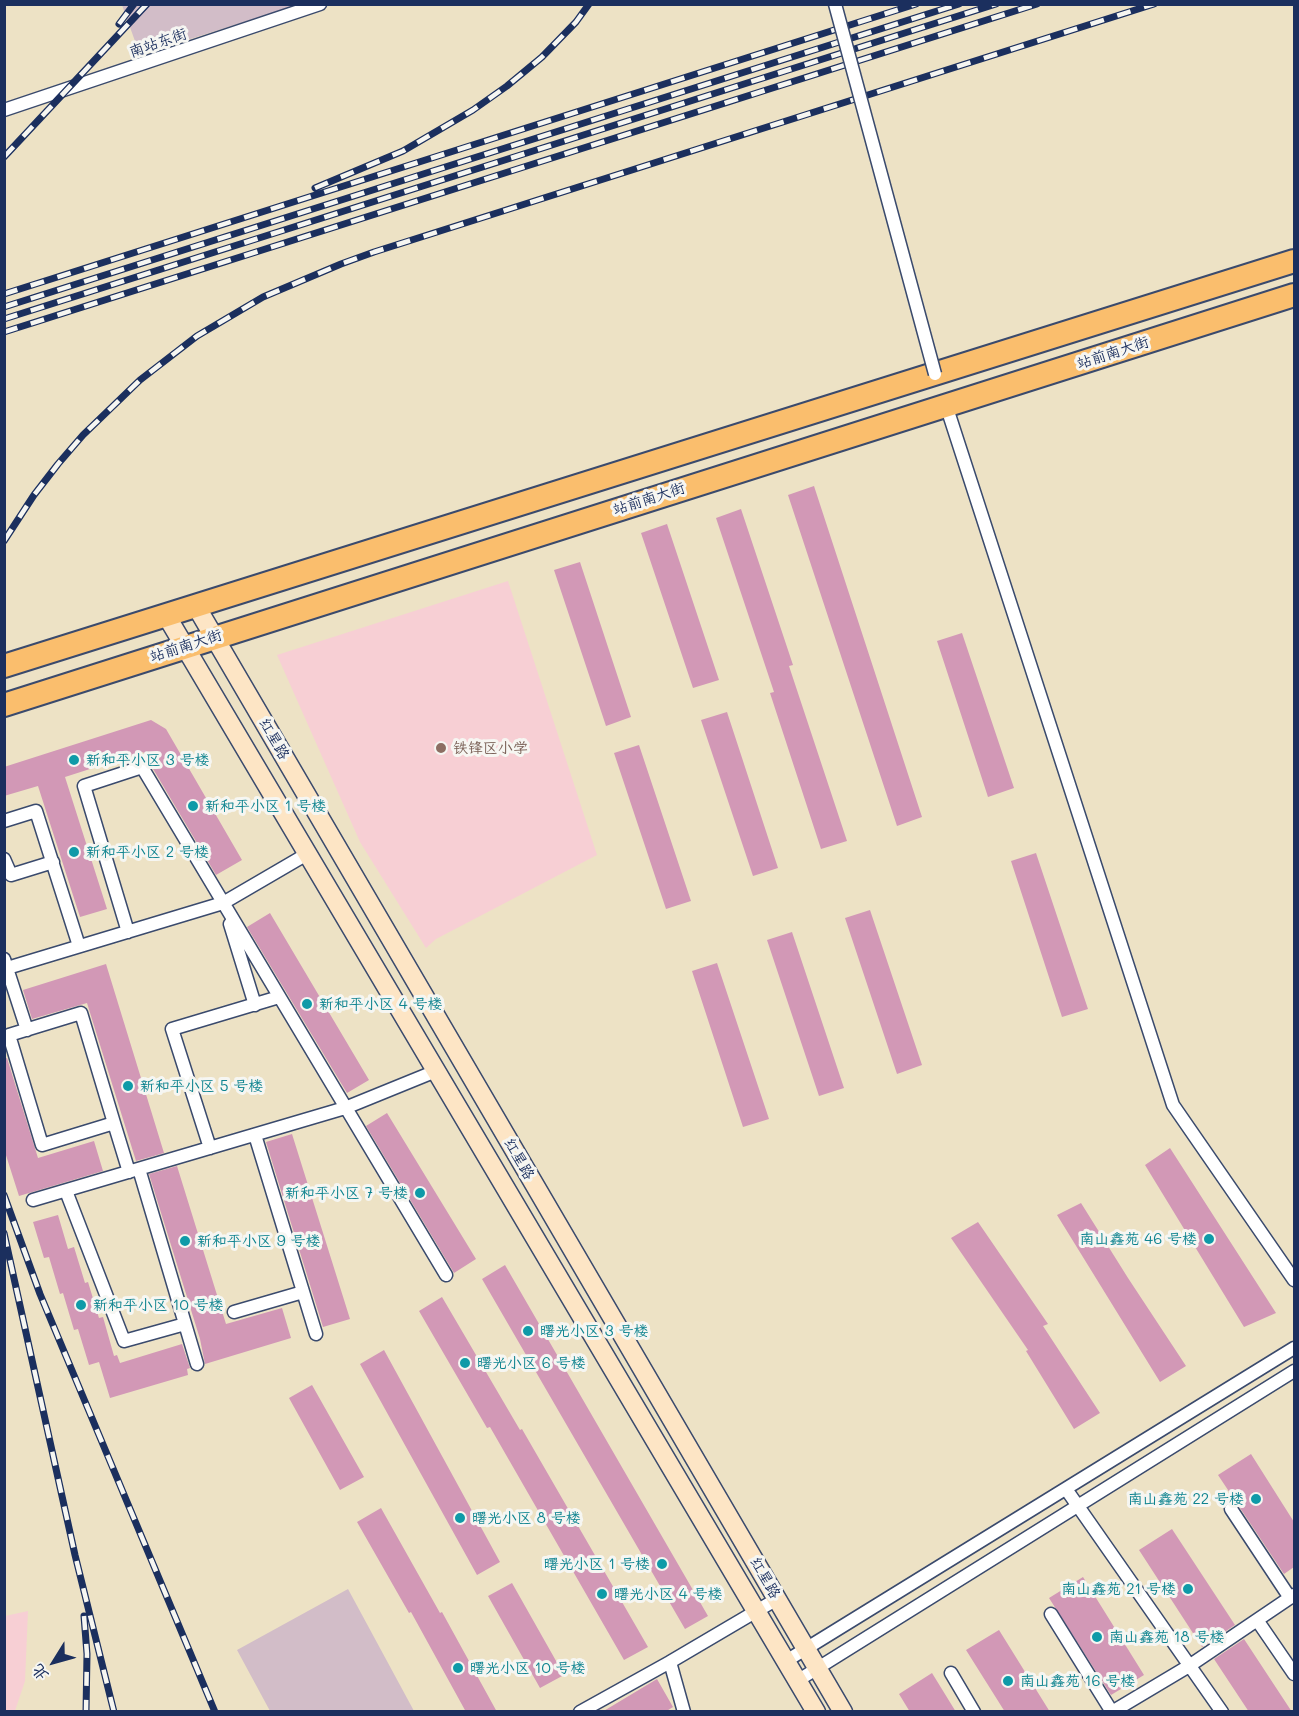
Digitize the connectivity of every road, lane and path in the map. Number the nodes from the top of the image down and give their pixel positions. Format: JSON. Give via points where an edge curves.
{"nodes":[{"id":1,"x":320,"y":4,"type":"edge"},
{"id":2,"x":835,"y":4,"type":"edge"},
{"id":3,"x":4,"y":110,"type":"edge"},
{"id":4,"x":1294,"y":261,"type":"edge"},
{"id":5,"x":1294,"y":295,"type":"edge"},
{"id":6,"x":935,"y":374,"type":"junction"},
{"id":7,"x":946,"y":405,"type":"junction"},
{"id":8,"x":196,"y":606,"type":"junction"},
{"id":9,"x":166,"y":615,"type":"junction"},
{"id":10,"x":214,"y":637,"type":"junction"},
{"id":11,"x":184,"y":646,"type":"junction"},
{"id":12,"x":4,"y":666,"type":"edge"},
{"id":13,"x":4,"y":705,"type":"edge"},
{"id":14,"x":4,"y":822,"type":"edge"},
{"id":15,"x":307,"y":854,"type":"junction"},
{"id":16,"x":4,"y":859,"type":"edge"},
{"id":17,"x":53,"y":862,"type":"junction"},
{"id":18,"x":224,"y":903,"type":"junction"},
{"id":19,"x":128,"y":932,"type":"junction"},
{"id":20,"x":79,"y":946,"type":"junction"},
{"id":21,"x":6,"y":965,"type":"edge"},
{"id":22,"x":279,"y":997,"type":"junction"},
{"id":23,"x":255,"y":1005,"type":"junction"},
{"id":24,"x":27,"y":1030,"type":"junction"},
{"id":25,"x":436,"y":1071,"type":"junction"},
{"id":26,"x":345,"y":1108,"type":"junction"},
{"id":27,"x":114,"y":1123,"type":"junction"},
{"id":28,"x":255,"y":1135,"type":"junction"},
{"id":29,"x":210,"y":1148,"type":"junction"},
{"id":30,"x":134,"y":1170,"type":"junction"},
{"id":31,"x":66,"y":1191,"type":"junction"},
{"id":32,"x":33,"y":1200,"type":"dead end"},
{"id":33,"x":446,"y":1275,"type":"dead end"},
{"id":34,"x":1294,"y":1280,"type":"edge"},
{"id":35,"x":303,"y":1292,"type":"junction"},
{"id":36,"x":234,"y":1312,"type":"dead end"},
{"id":37,"x":185,"y":1324,"type":"junction"},
{"id":38,"x":316,"y":1334,"type":"dead end"},
{"id":39,"x":1294,"y":1348,"type":"edge"},
{"id":40,"x":197,"y":1364,"type":"dead end"},
{"id":41,"x":1294,"y":1371,"type":"edge"},
{"id":42,"x":1066,"y":1489,"type":"junction"},
{"id":43,"x":1078,"y":1506,"type":"junction"},
{"id":44,"x":1232,"y":1509,"type":"dead end"},
{"id":45,"x":1292,"y":1596,"type":"edge"},
{"id":46,"x":777,"y":1599,"type":"junction"},
{"id":47,"x":756,"y":1611,"type":"junction"},
{"id":48,"x":1051,"y":1614,"type":"dead end"},
{"id":49,"x":1257,"y":1620,"type":"junction"},
{"id":50,"x":806,"y":1648,"type":"junction"},
{"id":51,"x":786,"y":1661,"type":"junction"},
{"id":52,"x":670,"y":1662,"type":"junction"},
{"id":53,"x":1189,"y":1666,"type":"junction"},
{"id":54,"x":818,"y":1668,"type":"junction"},
{"id":55,"x":951,"y":1673,"type":"dead end"},
{"id":56,"x":1294,"y":1674,"type":"edge"},
{"id":57,"x":797,"y":1681,"type":"junction"},
{"id":58,"x":580,"y":1712,"type":"edge"},
{"id":59,"x":684,"y":1712,"type":"edge"},
{"id":60,"x":816,"y":1712,"type":"edge"},
{"id":61,"x":843,"y":1712,"type":"edge"},
{"id":62,"x":974,"y":1712,"type":"edge"},
{"id":63,"x":1112,"y":1712,"type":"edge"},
{"id":64,"x":1222,"y":1712,"type":"edge"}],
"edges":[{"from":1,"to":3,"type":"street","name":"南站东街"},
{"from":2,"to":6,"type":"street","bridge":true},
{"from":4,"to":6,"type":"highway"},
{"from":5,"to":7,"type":"highway","name":"站前南大街"},
{"from":6,"to":8,"type":"highway"},
{"from":7,"to":10,"type":"highway","name":"站前南大街"},
{"from":7,"to":34,"type":"street","via":[[1173,1106]]},
{"from":8,"to":9,"type":"highway"},
{"from":8,"to":10,"type":"street","name":"红星路"},
{"from":9,"to":11,"type":"street","name":"红星路"},
{"from":9,"to":12,"type":"highway"},
{"from":10,"to":11,"type":"highway","name":"站前南大街"},
{"from":10,"to":46,"type":"street","name":"红星路"},
{"from":11,"to":13,"type":"highway","name":"站前南大街"},
{"from":11,"to":15,"type":"street","name":"红星路"},
{"from":14,"to":17,"type":"street","via":[[36,812]]},
{"from":15,"to":18,"type":"street"},
{"from":15,"to":25,"type":"street","name":"红星路"},
{"from":16,"to":17,"type":"street","via":[[10,875]]},
{"from":17,"to":20,"type":"street"},
{"from":18,"to":19,"type":"street"},
{"from":18,"to":19,"type":"street","via":[[142,767],[84,786]]},
{"from":18,"to":22,"type":"street"},
{"from":18,"to":23,"type":"street"},
{"from":19,"to":20,"type":"street"},
{"from":20,"to":21,"type":"street"},
{"from":21,"to":24,"type":"street"},
{"from":22,"to":23,"type":"street"},
{"from":22,"to":26,"type":"street"},
{"from":23,"to":29,"type":"street","via":[[172,1029]]},
{"from":24,"to":27,"type":"street","via":[[81,1013]]},
{"from":24,"to":27,"type":"street","via":[[9,1035],[42,1145]]},
{"from":25,"to":26,"type":"street"},
{"from":25,"to":47,"type":"street","name":"红星路"},
{"from":26,"to":28,"type":"street"},
{"from":26,"to":33,"type":"street"},
{"from":27,"to":30,"type":"street"},
{"from":28,"to":29,"type":"street"},
{"from":28,"to":35,"type":"street"},
{"from":29,"to":30,"type":"street"},
{"from":30,"to":31,"type":"street"},
{"from":30,"to":37,"type":"street"},
{"from":31,"to":32,"type":"street"},
{"from":31,"to":37,"type":"street","via":[[124,1341]]},
{"from":35,"to":36,"type":"street"},
{"from":35,"to":38,"type":"street"},
{"from":37,"to":40,"type":"street"},
{"from":39,"to":42,"type":"street"},
{"from":41,"to":43,"type":"street"},
{"from":42,"to":43,"type":"street"},
{"from":42,"to":50,"type":"street"},
{"from":43,"to":53,"type":"street"},
{"from":43,"to":54,"type":"street"},
{"from":44,"to":45,"type":"street"},
{"from":45,"to":49,"type":"street"},
{"from":46,"to":47,"type":"street"},
{"from":46,"to":50,"type":"street","name":"红星路"},
{"from":47,"to":51,"type":"street","name":"红星路"},
{"from":47,"to":52,"type":"street"},
{"from":48,"to":63,"type":"street"},
{"from":49,"to":53,"type":"street"},
{"from":49,"to":56,"type":"street"},
{"from":50,"to":51,"type":"street"},
{"from":50,"to":54,"type":"street","name":"红星路"},
{"from":51,"to":57,"type":"street","name":"红星路"},
{"from":52,"to":58,"type":"street"},
{"from":52,"to":59,"type":"street"},
{"from":53,"to":63,"type":"street"},
{"from":53,"to":64,"type":"street"},
{"from":54,"to":57,"type":"street"},
{"from":54,"to":61,"type":"street","name":"红星路"},
{"from":55,"to":62,"type":"street"},
{"from":57,"to":60,"type":"street","name":"红星路"}]}
